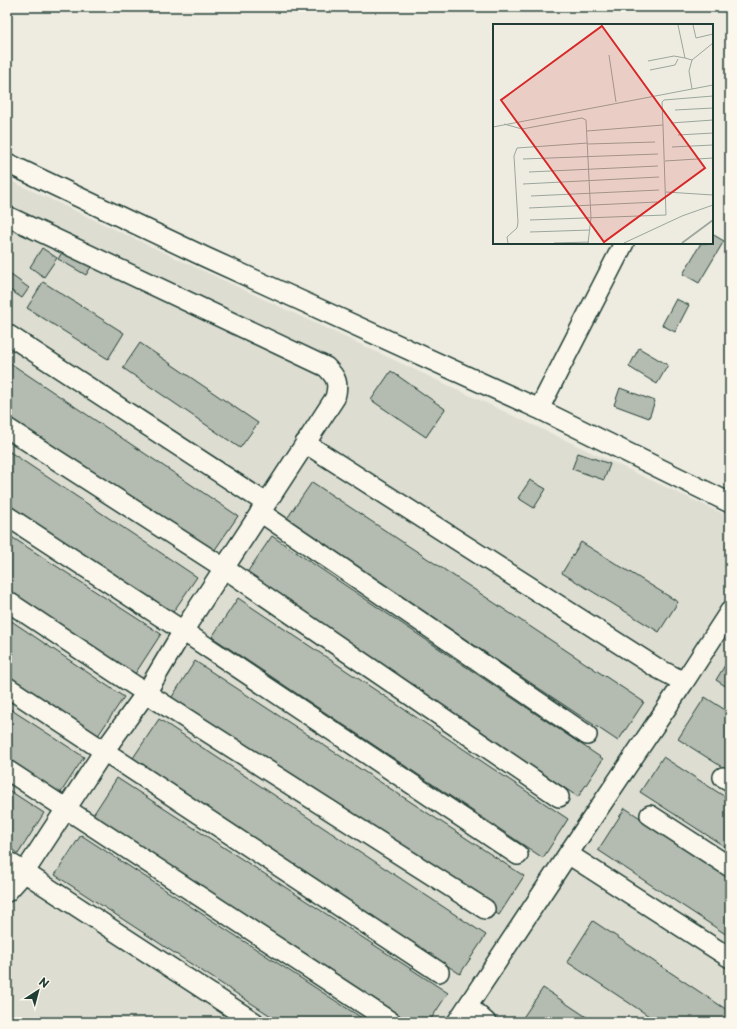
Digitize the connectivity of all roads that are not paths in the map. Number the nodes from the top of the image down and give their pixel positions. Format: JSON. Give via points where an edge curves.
{"nodes":[{"id":1,"x":7,"y":163,"type":"edge"},
{"id":2,"x":7,"y":216,"type":"edge"},
{"id":3,"x":623,"y":244,"type":"edge"},
{"id":4,"x":7,"y":334,"type":"edge"},
{"id":5,"x":539,"y":409,"type":"junction"},
{"id":6,"x":7,"y":428,"type":"edge"},
{"id":7,"x":305,"y":444,"type":"junction"},
{"id":8,"x":730,"y":504,"type":"edge"},
{"id":9,"x":263,"y":508,"type":"junction"},
{"id":10,"x":7,"y":516,"type":"edge"},
{"id":11,"x":224,"y":568,"type":"junction"},
{"id":12,"x":7,"y":602,"type":"edge"},
{"id":13,"x":730,"y":611,"type":"edge"},
{"id":14,"x":183,"y":631,"type":"junction"},
{"id":15,"x":684,"y":682,"type":"junction"},
{"id":16,"x":7,"y":687,"type":"edge"},
{"id":17,"x":146,"y":693,"type":"junction"},
{"id":18,"x":587,"y":735,"type":"dead end"},
{"id":19,"x":104,"y":751,"type":"junction"},
{"id":20,"x":7,"y":770,"type":"edge"},
{"id":21,"x":560,"y":797,"type":"dead end"},
{"id":22,"x":66,"y":809,"type":"junction"},
{"id":23,"x":650,"y":815,"type":"dead end"},
{"id":24,"x":568,"y":854,"type":"junction"},
{"id":25,"x":518,"y":855,"type":"dead end"},
{"id":26,"x":7,"y":861,"type":"edge"},
{"id":27,"x":730,"y":867,"type":"edge"},
{"id":28,"x":24,"y":873,"type":"junction"},
{"id":29,"x":7,"y":892,"type":"edge"},
{"id":30,"x":485,"y":909,"type":"dead end"},
{"id":31,"x":730,"y":958,"type":"edge"},
{"id":32,"x":439,"y":972,"type":"dead end"},
{"id":33,"x":468,"y":1006,"type":"junction"},
{"id":34,"x":254,"y":1022,"type":"edge"},
{"id":35,"x":391,"y":1022,"type":"edge"},
{"id":36,"x":457,"y":1022,"type":"edge"},
{"id":37,"x":486,"y":1022,"type":"edge"}],
"edges":[{"from":1,"to":5,"type":"street","via":[[205,257]]},
{"from":2,"to":7,"type":"street","via":[[326,367],[335,375],[338,388],[335,398]]},
{"from":3,"to":5,"type":"street"},
{"from":4,"to":9,"type":"street"},
{"from":5,"to":8,"type":"street"},
{"from":6,"to":11,"type":"street"},
{"from":7,"to":9,"type":"street"},
{"from":7,"to":15,"type":"street","via":[[657,668]]},
{"from":9,"to":11,"type":"street"},
{"from":9,"to":18,"type":"street"},
{"from":10,"to":14,"type":"street"},
{"from":11,"to":14,"type":"street"},
{"from":11,"to":21,"type":"street"},
{"from":12,"to":17,"type":"street"},
{"from":13,"to":15,"type":"street"},
{"from":14,"to":17,"type":"street"},
{"from":14,"to":25,"type":"street"},
{"from":15,"to":24,"type":"street"},
{"from":16,"to":19,"type":"street"},
{"from":17,"to":19,"type":"street"},
{"from":17,"to":30,"type":"street"},
{"from":19,"to":22,"type":"street"},
{"from":19,"to":32,"type":"street"},
{"from":20,"to":22,"type":"street"},
{"from":22,"to":28,"type":"street"},
{"from":22,"to":35,"type":"street"},
{"from":23,"to":27,"type":"street"},
{"from":24,"to":31,"type":"street"},
{"from":24,"to":33,"type":"street"},
{"from":26,"to":28,"type":"street"},
{"from":28,"to":29,"type":"street"},
{"from":28,"to":34,"type":"street"},
{"from":33,"to":36,"type":"street"},
{"from":33,"to":37,"type":"street"}]}
